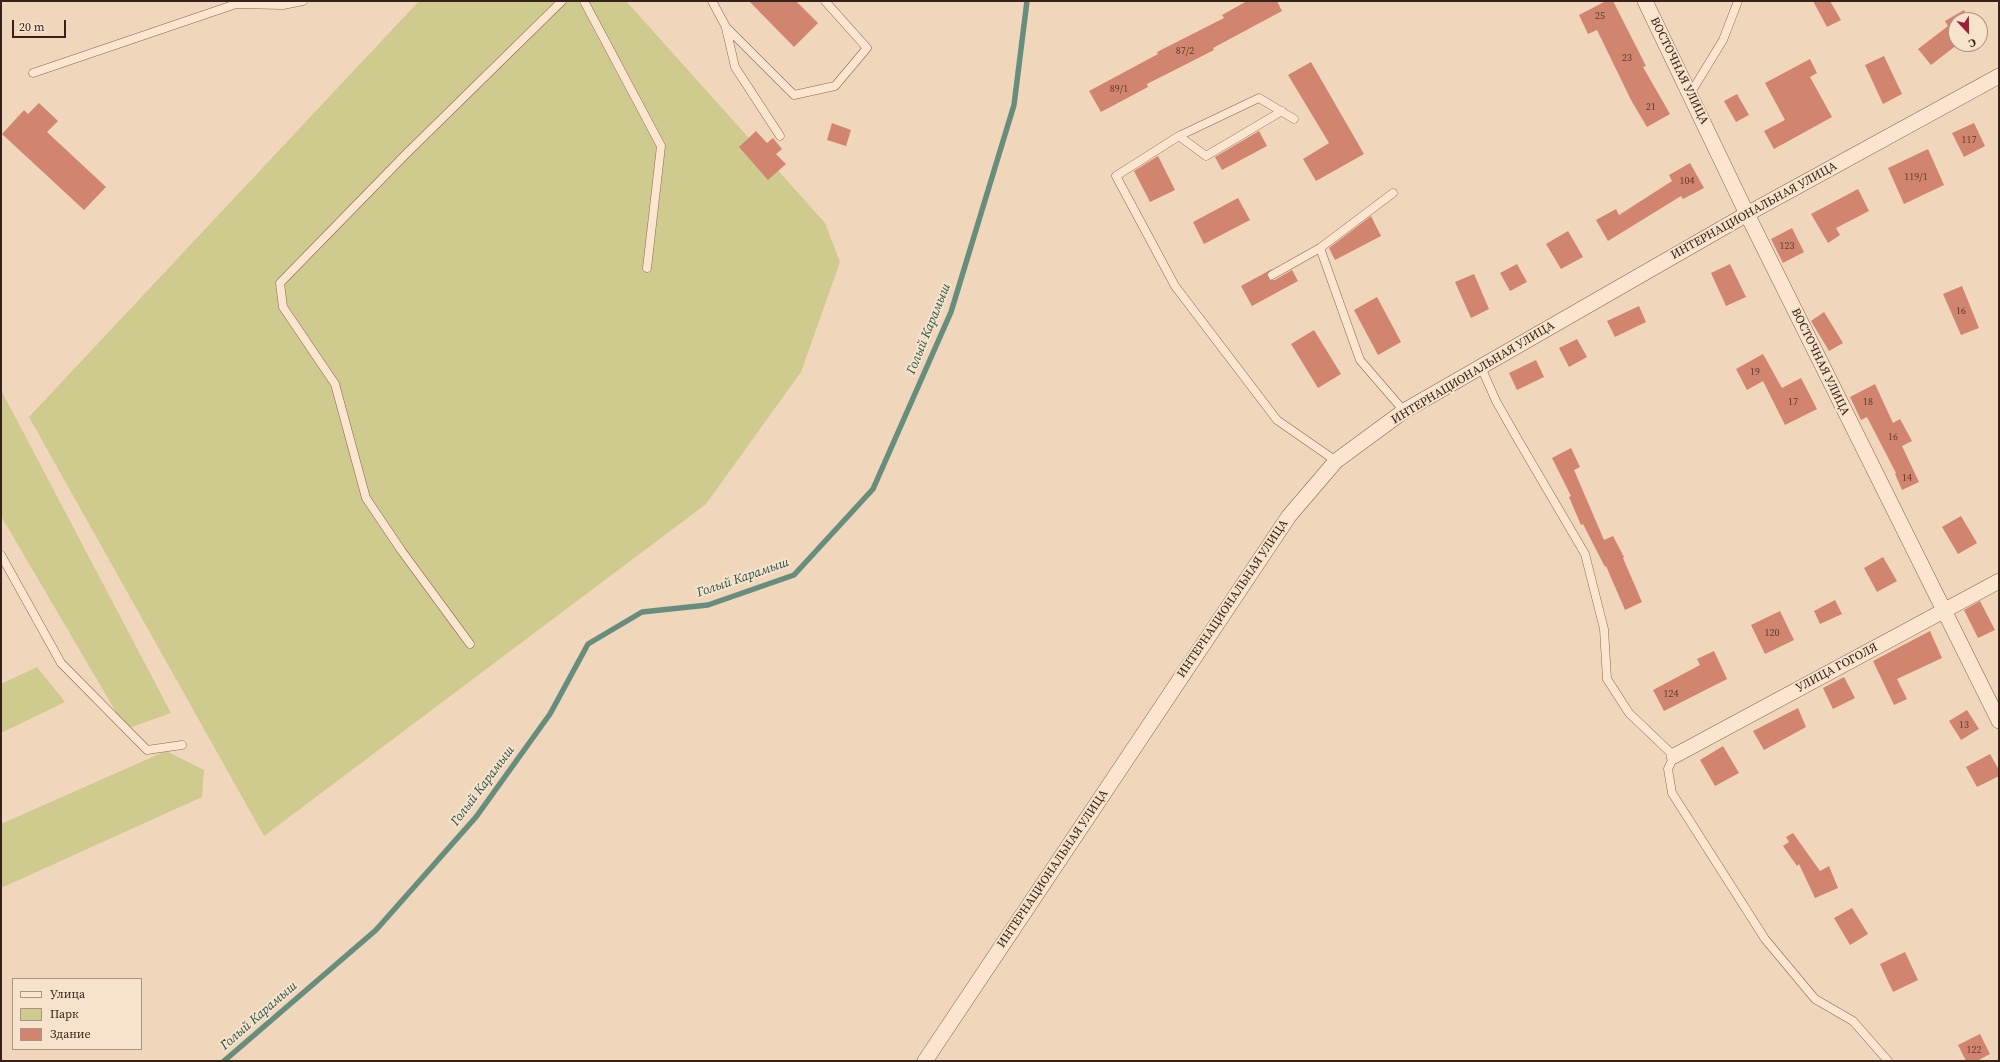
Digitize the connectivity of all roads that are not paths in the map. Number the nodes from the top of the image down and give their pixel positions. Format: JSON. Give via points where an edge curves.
{"nodes":[{"id":1,"x":304,"y":1,"type":"edge"},
{"id":2,"x":562,"y":1,"type":"edge"},
{"id":3,"x":584,"y":1,"type":"edge"},
{"id":4,"x":712,"y":1,"type":"edge"},
{"id":5,"x":825,"y":1,"type":"edge"},
{"id":6,"x":1645,"y":1,"type":"edge"},
{"id":7,"x":1738,"y":1,"type":"edge"},
{"id":8,"x":726,"y":27,"type":"junction"},
{"id":9,"x":33,"y":73,"type":"dead end"},
{"id":10,"x":1999,"y":76,"type":"edge"},
{"id":11,"x":1690,"y":94,"type":"junction"},
{"id":12,"x":1282,"y":111,"type":"junction"},
{"id":13,"x":1294,"y":119,"type":"dead end"},
{"id":14,"x":780,"y":136,"type":"dead end"},
{"id":15,"x":1179,"y":136,"type":"junction"},
{"id":16,"x":1393,"y":193,"type":"dead end"},
{"id":17,"x":1747,"y":214,"type":"junction"},
{"id":18,"x":1320,"y":248,"type":"junction"},
{"id":19,"x":647,"y":268,"type":"dead end"},
{"id":20,"x":1272,"y":275,"type":"dead end"},
{"id":21,"x":1481,"y":367,"type":"junction"},
{"id":22,"x":1404,"y":411,"type":"junction"},
{"id":23,"x":1336,"y":461,"type":"junction"},
{"id":24,"x":1,"y":555,"type":"edge"},
{"id":25,"x":1999,"y":581,"type":"edge"},
{"id":26,"x":1944,"y":611,"type":"junction"},
{"id":27,"x":470,"y":644,"type":"dead end"},
{"id":28,"x":1999,"y":721,"type":"edge"},
{"id":29,"x":182,"y":744,"type":"dead end"},
{"id":30,"x":1674,"y":756,"type":"junction"},
{"id":31,"x":925,"y":1061,"type":"edge"},
{"id":32,"x":1888,"y":1061,"type":"edge"}],
"edges":[{"from":1,"to":9,"type":"lane","via":[[283,5],[236,4]]},
{"from":2,"to":27,"type":"lane","via":[[406,154],[280,283],[283,307],[335,384],[366,498]]},
{"from":3,"to":19,"type":"lane","via":[[661,146]]},
{"from":4,"to":8,"type":"lane"},
{"from":5,"to":8,"type":"lane","via":[[867,48],[835,86],[794,95]]},
{"from":6,"to":11,"type":"street","name":"ВОСТОЧНАЯ УЛИЦА"},
{"from":7,"to":11,"type":"lane","via":[[1723,40]]},
{"from":8,"to":14,"type":"lane","via":[[735,67]]},
{"from":10,"to":17,"type":"street","name":"ИНТЕРНАЦИОНАЛЬНАЯ УЛИЦА"},
{"from":11,"to":17,"type":"street","name":"ВОСТОЧНАЯ УЛИЦА"},
{"from":12,"to":13,"type":"lane"},
{"from":12,"to":15,"type":"lane","via":[[1259,98]]},
{"from":12,"to":15,"type":"lane","via":[[1206,156]]},
{"from":15,"to":23,"type":"lane","via":[[1116,176],[1175,286],[1276,420]]},
{"from":16,"to":18,"type":"lane"},
{"from":17,"to":21,"type":"street","name":"ИНТЕРНАЦИОНАЛЬНАЯ УЛИЦА"},
{"from":17,"to":26,"type":"street","name":"ВОСТОЧНАЯ УЛИЦА"},
{"from":18,"to":20,"type":"lane"},
{"from":18,"to":22,"type":"lane","via":[[1360,360]]},
{"from":21,"to":22,"type":"street","name":"ИНТЕРНАЦИОНАЛЬНАЯ УЛИЦА"},
{"from":21,"to":30,"type":"lane","via":[[1496,401],[1585,554],[1604,629],[1606,679],[1628,713]]},
{"from":22,"to":23,"type":"street","name":"ИНТЕРНАЦИОНАЛЬНАЯ УЛИЦА"},
{"from":23,"to":31,"type":"street","name":"ИНТЕРНАЦИОНАЛЬНАЯ УЛИЦА","via":[[1289,516]]},
{"from":24,"to":29,"type":"lane","via":[[61,664],[147,750]]},
{"from":25,"to":26,"type":"street","name":"УЛИЦА ГОГОЛЯ"},
{"from":26,"to":28,"type":"street","name":"ВОСТОЧНАЯ УЛИЦА"},
{"from":26,"to":30,"type":"street","name":"УЛИЦА ГОГОЛЯ"},
{"from":30,"to":32,"type":"lane","via":[[1668,769],[1672,793],[1765,939],[1815,999],[1853,1021]]}]}
